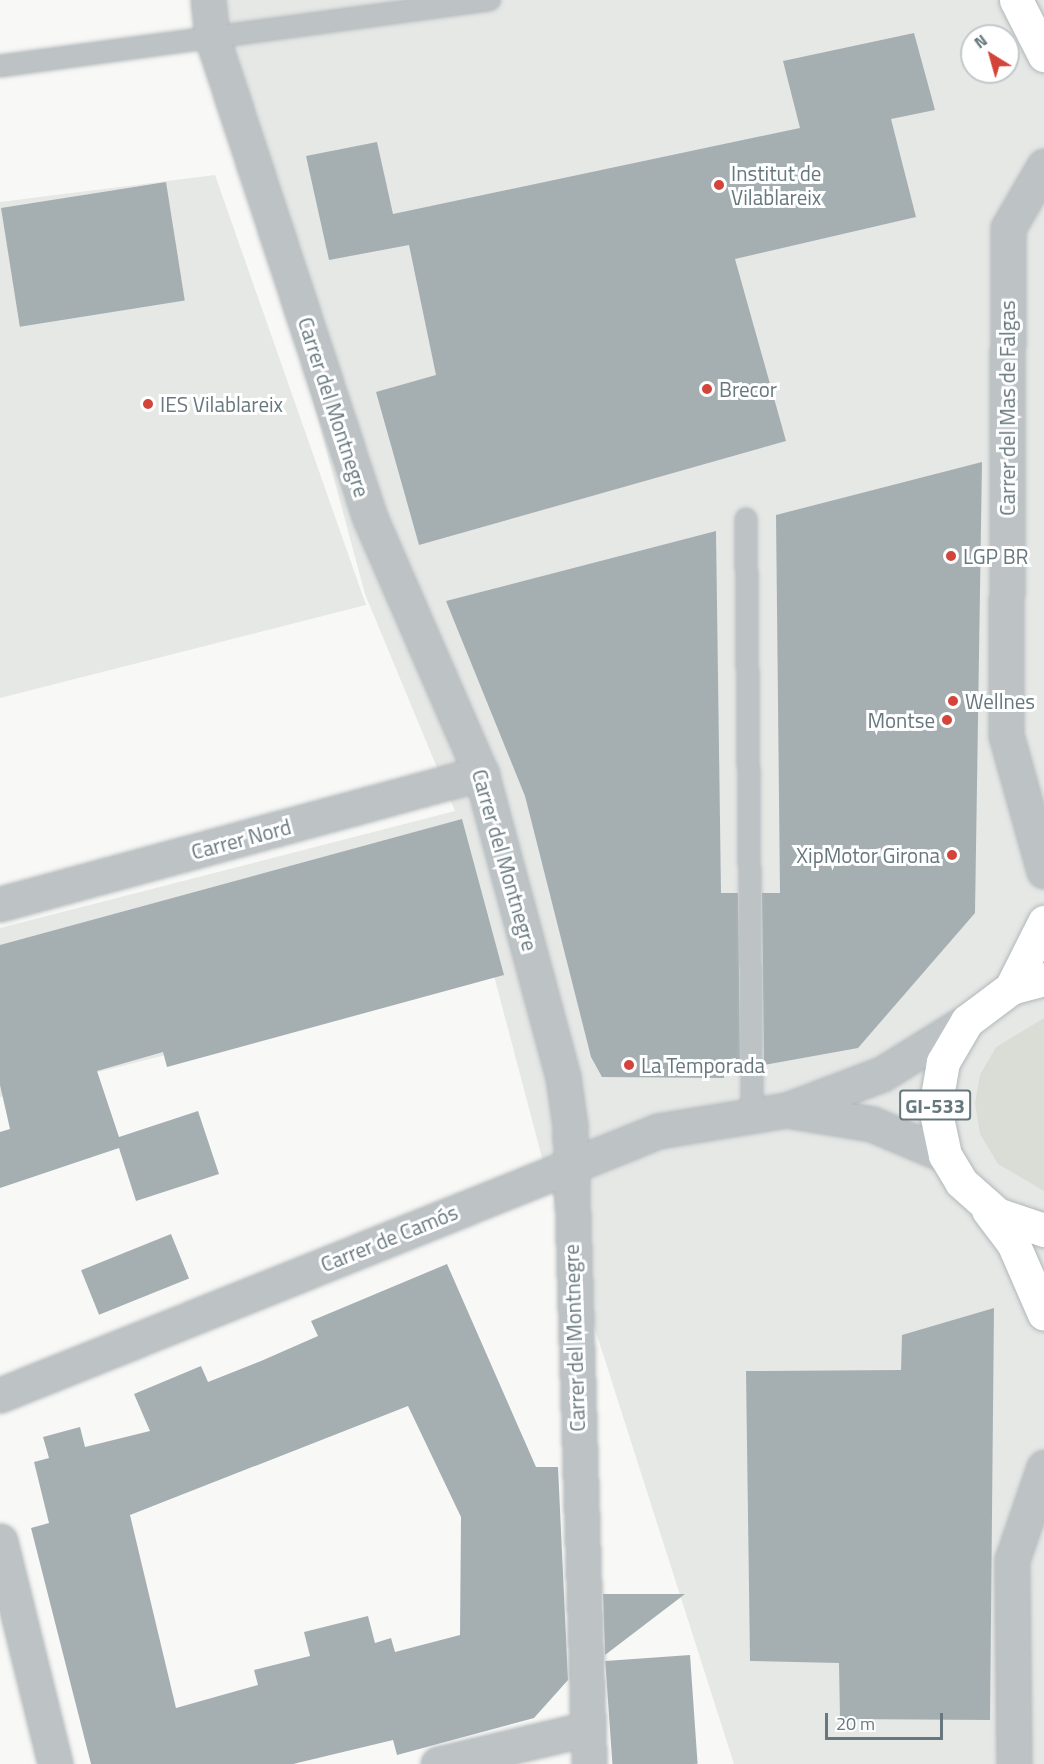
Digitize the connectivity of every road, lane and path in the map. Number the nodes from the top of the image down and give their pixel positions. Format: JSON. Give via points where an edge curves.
{"nodes":[{"id":1,"x":208,"y":0,"type":"edge"},
{"id":2,"x":490,"y":0,"type":"edge"},
{"id":3,"x":1016,"y":0,"type":"edge"},
{"id":4,"x":212,"y":37,"type":"junction"},
{"id":5,"x":1044,"y":55,"type":"edge"},
{"id":6,"x":0,"y":66,"type":"edge"},
{"id":7,"x":1044,"y":166,"type":"edge"},
{"id":8,"x":746,"y":519,"type":"dead end"},
{"id":9,"x":482,"y":773,"type":"junction"},
{"id":10,"x":1044,"y":871,"type":"edge"},
{"id":11,"x":0,"y":904,"type":"edge"},
{"id":12,"x":1044,"y":922,"type":"edge"},
{"id":13,"x":1044,"y":979,"type":"edge"},
{"id":14,"x":1011,"y":988,"type":"junction"},
{"id":15,"x":967,"y":1021,"type":"junction"},
{"id":16,"x":786,"y":1110,"type":"junction"},
{"id":17,"x":752,"y":1113,"type":"junction"},
{"id":18,"x":945,"y":1155,"type":"junction"},
{"id":19,"x":569,"y":1166,"type":"junction"},
{"id":20,"x":983,"y":1204,"type":"junction"},
{"id":21,"x":1044,"y":1230,"type":"edge"},
{"id":22,"x":1044,"y":1314,"type":"edge"},
{"id":23,"x":0,"y":1395,"type":"edge"},
{"id":24,"x":1044,"y":1467,"type":"edge"},
{"id":25,"x":0,"y":1541,"type":"edge"},
{"id":26,"x":586,"y":1729,"type":"junction"},
{"id":27,"x":56,"y":1764,"type":"edge"},
{"id":28,"x":438,"y":1764,"type":"edge"},
{"id":29,"x":589,"y":1764,"type":"edge"},
{"id":30,"x":1014,"y":1764,"type":"edge"}],
"edges":[{"from":1,"to":4,"type":"street","name":"Carrer del Montnegre"},
{"from":2,"to":4,"type":"lane"},
{"from":3,"to":5,"type":"main road"},
{"from":4,"to":6,"type":"lane"},
{"from":4,"to":9,"type":"street","name":"Carrer del Montnegre","via":[[370,518]]},
{"from":7,"to":10,"type":"street","name":"Carrer del Mas de Falgas","via":[[1008,228],[1006,723],[1011,766]]},
{"from":8,"to":17,"type":"lane"},
{"from":9,"to":11,"type":"street","name":"Carrer Nord"},
{"from":9,"to":19,"type":"street","name":"Carrer del Montnegre","via":[[563,1077]]},
{"from":12,"to":14,"type":"main road","number":"GI-533"},
{"from":13,"to":14,"type":"main road","number":"GI-533"},
{"from":14,"to":15,"type":"main road","number":"GI-533"},
{"from":15,"to":16,"type":"street","name":"Carrer de Camós","via":[[882,1074]]},
{"from":15,"to":18,"type":"main road","number":"GI-533","via":[[953,1041],[937,1085],[935,1108]]},
{"from":16,"to":17,"type":"street","name":"Carrer de Camós"},
{"from":16,"to":18,"type":"street","name":"Carrer de Camós","via":[[872,1124]]},
{"from":17,"to":19,"type":"street","name":"Carrer de Camós","via":[[658,1131]]},
{"from":18,"to":20,"type":"main road","number":"GI-533"},
{"from":19,"to":23,"type":"street","name":"Carrer de Camós"},
{"from":19,"to":26,"type":"street","name":"Carrer del Montnegre"},
{"from":20,"to":21,"type":"main road","number":"GI-533","via":[[1012,1222]]},
{"from":20,"to":22,"type":"main road","number":"GI-533","via":[[1013,1243]]},
{"from":24,"to":30,"type":"street","via":[[1012,1560]]},
{"from":25,"to":27,"type":"street"},
{"from":26,"to":28,"type":"street"},
{"from":26,"to":29,"type":"street","name":"Carrer del Montnegre"}]}
